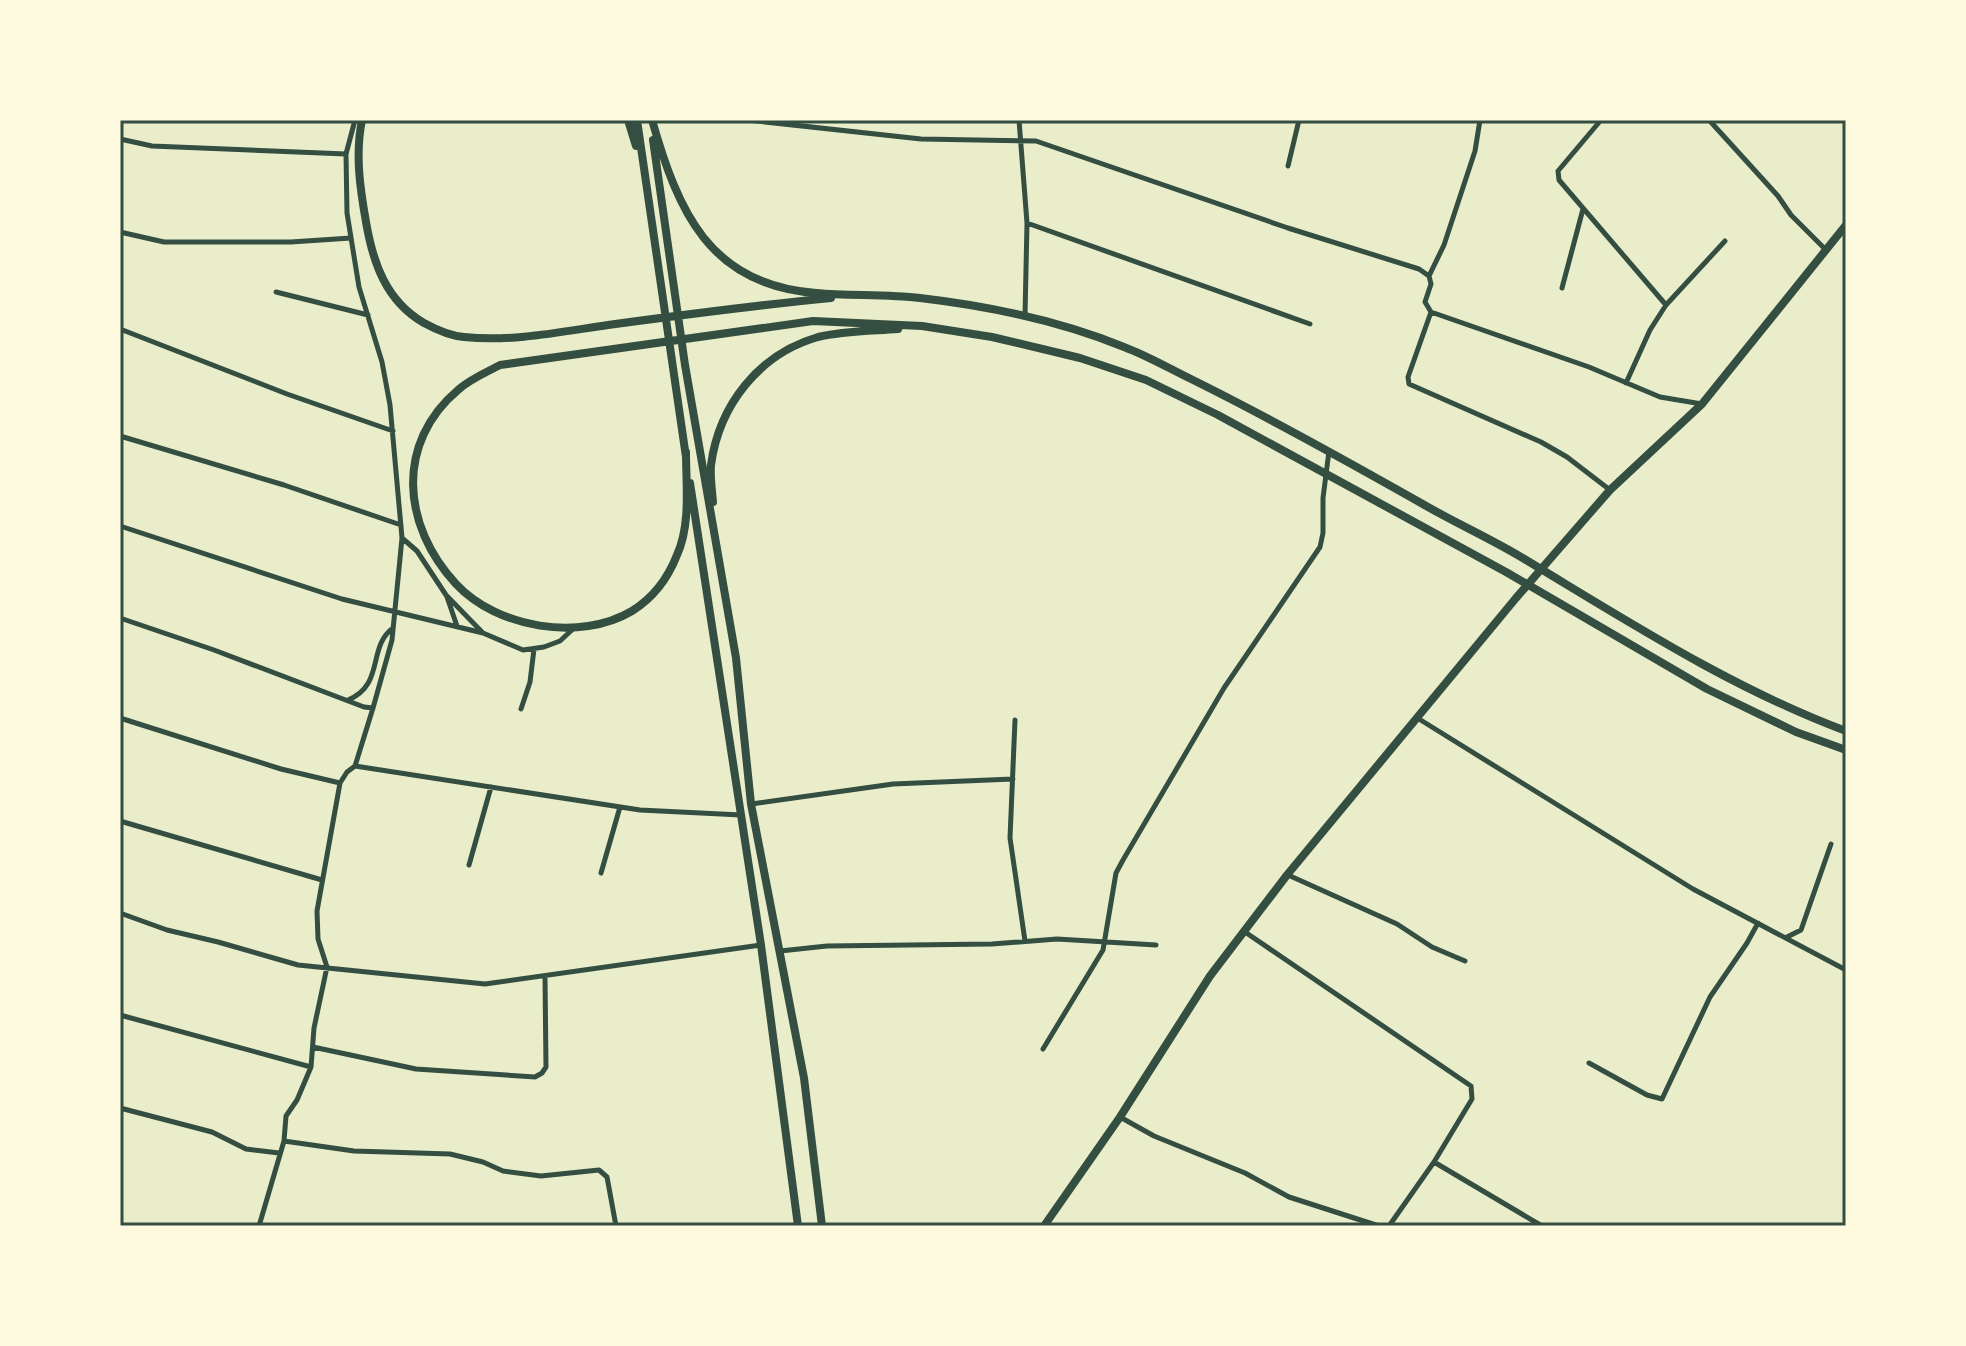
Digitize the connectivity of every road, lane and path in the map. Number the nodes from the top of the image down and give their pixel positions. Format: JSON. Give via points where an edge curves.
{"nodes":[{"id":1,"x":355,"y":120,"type":"edge"},
{"id":2,"x":362,"y":120,"type":"edge"},
{"id":3,"x":628,"y":120,"type":"edge"},
{"id":4,"x":637,"y":120,"type":"edge"},
{"id":5,"x":651,"y":120,"type":"edge"},
{"id":6,"x":747,"y":120,"type":"edge"},
{"id":7,"x":1019,"y":120,"type":"edge"},
{"id":8,"x":1299,"y":120,"type":"edge"},
{"id":9,"x":1480,"y":120,"type":"edge"},
{"id":10,"x":1601,"y":120,"type":"edge"},
{"id":11,"x":1709,"y":120,"type":"edge"},
{"id":12,"x":120,"y":139,"type":"edge"},
{"id":13,"x":1021,"y":141,"type":"junction"},
{"id":14,"x":346,"y":154,"type":"junction"},
{"id":15,"x":1288,"y":166,"type":"dead end"},
{"id":16,"x":645,"y":176,"type":"junction"},
{"id":17,"x":1583,"y":208,"type":"junction"},
{"id":18,"x":1027,"y":223,"type":"junction"},
{"id":19,"x":1846,"y":225,"type":"edge"},
{"id":20,"x":120,"y":232,"type":"edge"},
{"id":21,"x":351,"y":238,"type":"junction"},
{"id":22,"x":1725,"y":241,"type":"dead end"},
{"id":23,"x":1825,"y":249,"type":"junction"},
{"id":24,"x":1429,"y":276,"type":"junction"},
{"id":25,"x":1562,"y":288,"type":"dead end"},
{"id":26,"x":276,"y":292,"type":"dead end"},
{"id":27,"x":863,"y":295,"type":"junction"},
{"id":28,"x":1666,"y":305,"type":"junction"},
{"id":29,"x":1431,"y":312,"type":"junction"},
{"id":30,"x":368,"y":315,"type":"junction"},
{"id":31,"x":1025,"y":316,"type":"junction"},
{"id":32,"x":1310,"y":324,"type":"dead end"},
{"id":33,"x":922,"y":326,"type":"junction"},
{"id":34,"x":120,"y":329,"type":"edge"},
{"id":35,"x":1626,"y":383,"type":"junction"},
{"id":36,"x":1702,"y":404,"type":"junction"},
{"id":37,"x":393,"y":431,"type":"junction"},
{"id":38,"x":120,"y":436,"type":"edge"},
{"id":39,"x":1329,"y":450,"type":"junction"},
{"id":40,"x":686,"y":452,"type":"junction"},
{"id":41,"x":1326,"y":473,"type":"junction"},
{"id":42,"x":1610,"y":490,"type":"junction"},
{"id":43,"x":401,"y":525,"type":"junction"},
{"id":44,"x":120,"y":526,"type":"edge"},
{"id":45,"x":402,"y":538,"type":"junction"},
{"id":46,"x":716,"y":547,"type":"junction"},
{"id":47,"x":446,"y":595,"type":"junction"},
{"id":48,"x":395,"y":613,"type":"junction"},
{"id":49,"x":120,"y":618,"type":"edge"},
{"id":50,"x":457,"y":627,"type":"junction"},
{"id":51,"x":574,"y":627,"type":"junction"},
{"id":52,"x":393,"y":628,"type":"junction"},
{"id":53,"x":483,"y":633,"type":"junction"},
{"id":54,"x":534,"y":649,"type":"junction"},
{"id":55,"x":347,"y":700,"type":"junction"},
{"id":56,"x":373,"y":708,"type":"junction"},
{"id":57,"x":521,"y":709,"type":"dead end"},
{"id":58,"x":120,"y":718,"type":"edge"},
{"id":59,"x":1419,"y":719,"type":"junction"},
{"id":60,"x":1015,"y":720,"type":"dead end"},
{"id":61,"x":1846,"y":731,"type":"edge"},
{"id":62,"x":1846,"y":750,"type":"edge"},
{"id":63,"x":355,"y":766,"type":"junction"},
{"id":64,"x":1013,"y":779,"type":"junction"},
{"id":65,"x":340,"y":783,"type":"junction"},
{"id":66,"x":491,"y":787,"type":"junction"},
{"id":67,"x":751,"y":804,"type":"junction"},
{"id":68,"x":620,"y":807,"type":"junction"},
{"id":69,"x":741,"y":815,"type":"junction"},
{"id":70,"x":120,"y":821,"type":"edge"},
{"id":71,"x":1831,"y":844,"type":"dead end"},
{"id":72,"x":469,"y":865,"type":"dead end"},
{"id":73,"x":601,"y":873,"type":"dead end"},
{"id":74,"x":1287,"y":875,"type":"junction"},
{"id":75,"x":322,"y":880,"type":"junction"},
{"id":76,"x":120,"y":913,"type":"edge"},
{"id":77,"x":1758,"y":923,"type":"junction"},
{"id":78,"x":1243,"y":931,"type":"junction"},
{"id":79,"x":1786,"y":937,"type":"junction"},
{"id":80,"x":1025,"y":941,"type":"junction"},
{"id":81,"x":1106,"y":941,"type":"junction"},
{"id":82,"x":761,"y":945,"type":"junction"},
{"id":83,"x":1156,"y":945,"type":"dead end"},
{"id":84,"x":780,"y":951,"type":"junction"},
{"id":85,"x":1465,"y":961,"type":"dead end"},
{"id":86,"x":327,"y":967,"type":"junction"},
{"id":87,"x":1846,"y":970,"type":"edge"},
{"id":88,"x":545,"y":977,"type":"junction"},
{"id":89,"x":120,"y":1015,"type":"edge"},
{"id":90,"x":313,"y":1047,"type":"junction"},
{"id":91,"x":1043,"y":1049,"type":"dead end"},
{"id":92,"x":1589,"y":1063,"type":"dead end"},
{"id":93,"x":311,"y":1067,"type":"junction"},
{"id":94,"x":120,"y":1108,"type":"edge"},
{"id":95,"x":1120,"y":1117,"type":"junction"},
{"id":96,"x":284,"y":1141,"type":"junction"},
{"id":97,"x":279,"y":1153,"type":"junction"},
{"id":98,"x":1434,"y":1162,"type":"junction"},
{"id":99,"x":259,"y":1226,"type":"edge"},
{"id":100,"x":616,"y":1226,"type":"edge"},
{"id":101,"x":798,"y":1226,"type":"edge"},
{"id":102,"x":822,"y":1226,"type":"edge"},
{"id":103,"x":1044,"y":1226,"type":"edge"},
{"id":104,"x":1379,"y":1226,"type":"edge"},
{"id":105,"x":1389,"y":1226,"type":"edge"},
{"id":106,"x":1542,"y":1226,"type":"edge"}],
"edges":[{"from":1,"to":14,"type":"street"},
{"from":2,"to":27,"type":"highway","via":[[358,178],[381,278],[407,311],[459,337],[507,339]]},
{"from":3,"to":16,"type":"highway"},
{"from":4,"to":16,"type":"highway"},
{"from":5,"to":27,"type":"highway","via":[[668,177],[690,220],[731,265],[779,288]]},
{"from":5,"to":46,"type":"highway","via":[[672,286]]},
{"from":6,"to":13,"type":"street","via":[[921,139]]},
{"from":7,"to":13,"type":"street"},
{"from":8,"to":15,"type":"street"},
{"from":9,"to":24,"type":"street","via":[[1475,151]]},
{"from":10,"to":17,"type":"street","via":[[1558,171],[1559,180]]},
{"from":11,"to":23,"type":"street"},
{"from":12,"to":14,"type":"street","via":[[152,146]]},
{"from":13,"to":18,"type":"street"},
{"from":13,"to":24,"type":"street","via":[[1036,141]]},
{"from":14,"to":21,"type":"street"},
{"from":16,"to":40,"type":"highway"},
{"from":17,"to":25,"type":"street"},
{"from":17,"to":28,"type":"street"},
{"from":18,"to":31,"type":"street"},
{"from":18,"to":32,"type":"street"},
{"from":19,"to":23,"type":"highway"},
{"from":20,"to":21,"type":"street","via":[[164,242]]},
{"from":21,"to":30,"type":"street"},
{"from":22,"to":28,"type":"street"},
{"from":23,"to":36,"type":"highway"},
{"from":24,"to":29,"type":"street","via":[[1425,302]]},
{"from":26,"to":30,"type":"street"},
{"from":27,"to":31,"type":"highway","via":[[920,298]]},
{"from":28,"to":35,"type":"street"},
{"from":29,"to":35,"type":"street"},
{"from":29,"to":42,"type":"street","via":[[1409,384],[1541,442]]},
{"from":30,"to":37,"type":"street"},
{"from":31,"to":39,"type":"highway","via":[[1124,347]]},
{"from":33,"to":41,"type":"highway","via":[[1080,358],[1146,380]]},
{"from":33,"to":46,"type":"highway","via":[[820,337],[789,348],[757,372],[735,397],[717,435],[711,469]]},
{"from":33,"to":51,"type":"highway","via":[[813,321],[500,365],[461,387],[424,432],[412,473],[415,508],[427,537],[457,586],[478,601],[525,623]]},
{"from":34,"to":37,"type":"street"},
{"from":35,"to":36,"type":"street","via":[[1660,397]]},
{"from":36,"to":42,"type":"highway"},
{"from":37,"to":43,"type":"street"},
{"from":38,"to":43,"type":"street"},
{"from":39,"to":41,"type":"street"},
{"from":39,"to":61,"type":"highway","via":[[1725,677]]},
{"from":40,"to":51,"type":"highway","via":[[685,524],[678,554],[662,584],[631,612]]},
{"from":40,"to":69,"type":"highway"},
{"from":41,"to":62,"type":"highway","via":[[1707,689]]},
{"from":41,"to":81,"type":"street","via":[[1320,547],[1224,688],[1123,860],[1116,873]]},
{"from":42,"to":59,"type":"highway"},
{"from":43,"to":45,"type":"street"},
{"from":44,"to":48,"type":"street"},
{"from":45,"to":47,"type":"street"},
{"from":45,"to":48,"type":"street"},
{"from":46,"to":67,"type":"highway","via":[[740,692]]},
{"from":47,"to":50,"type":"street"},
{"from":47,"to":53,"type":"street"},
{"from":48,"to":50,"type":"street"},
{"from":48,"to":52,"type":"street"},
{"from":49,"to":55,"type":"street"},
{"from":50,"to":53,"type":"street"},
{"from":51,"to":54,"type":"street","via":[[560,641]]},
{"from":52,"to":55,"type":"street","via":[[382,640],[371,681],[361,695]]},
{"from":52,"to":56,"type":"street"},
{"from":53,"to":54,"type":"street","via":[[512,647]]},
{"from":54,"to":57,"type":"street"},
{"from":55,"to":56,"type":"street"},
{"from":56,"to":63,"type":"street"},
{"from":58,"to":65,"type":"street"},
{"from":59,"to":74,"type":"highway"},
{"from":59,"to":77,"type":"street","via":[[1693,889]]},
{"from":60,"to":64,"type":"street"},
{"from":63,"to":65,"type":"street"},
{"from":63,"to":66,"type":"street"},
{"from":64,"to":67,"type":"street","via":[[893,784]]},
{"from":64,"to":80,"type":"street","via":[[1011,862]]},
{"from":65,"to":75,"type":"street"},
{"from":66,"to":68,"type":"street"},
{"from":66,"to":72,"type":"street"},
{"from":67,"to":84,"type":"highway"},
{"from":68,"to":69,"type":"street"},
{"from":68,"to":73,"type":"street"},
{"from":69,"to":82,"type":"highway"},
{"from":70,"to":75,"type":"street"},
{"from":71,"to":79,"type":"street","via":[[1805,923]]},
{"from":74,"to":78,"type":"highway"},
{"from":74,"to":85,"type":"street"},
{"from":75,"to":86,"type":"street","via":[[318,939]]},
{"from":76,"to":86,"type":"street","via":[[298,965]]},
{"from":77,"to":79,"type":"street"},
{"from":77,"to":92,"type":"street","via":[[1710,997],[1662,1099]]},
{"from":78,"to":95,"type":"highway"},
{"from":78,"to":98,"type":"street","via":[[1471,1086],[1472,1099]]},
{"from":79,"to":87,"type":"street"},
{"from":80,"to":81,"type":"street"},
{"from":80,"to":84,"type":"street"},
{"from":81,"to":83,"type":"street"},
{"from":81,"to":91,"type":"street"},
{"from":82,"to":88,"type":"street"},
{"from":82,"to":101,"type":"highway"},
{"from":84,"to":102,"type":"highway","via":[[804,1078]]},
{"from":86,"to":88,"type":"street","via":[[485,984]]},
{"from":86,"to":90,"type":"street"},
{"from":88,"to":90,"type":"street","via":[[546,1067],[535,1077],[416,1069]]},
{"from":89,"to":93,"type":"street"},
{"from":90,"to":93,"type":"street"},
{"from":93,"to":96,"type":"street","via":[[286,1116]]},
{"from":94,"to":97,"type":"street","via":[[212,1132],[246,1149]]},
{"from":95,"to":103,"type":"highway"},
{"from":95,"to":104,"type":"street","via":[[1289,1197]]},
{"from":96,"to":97,"type":"street"},
{"from":96,"to":100,"type":"street","via":[[354,1151],[450,1154],[503,1171],[541,1176],[599,1170],[607,1177]]},
{"from":97,"to":99,"type":"street"},
{"from":98,"to":105,"type":"street"},
{"from":98,"to":106,"type":"street"}]}
